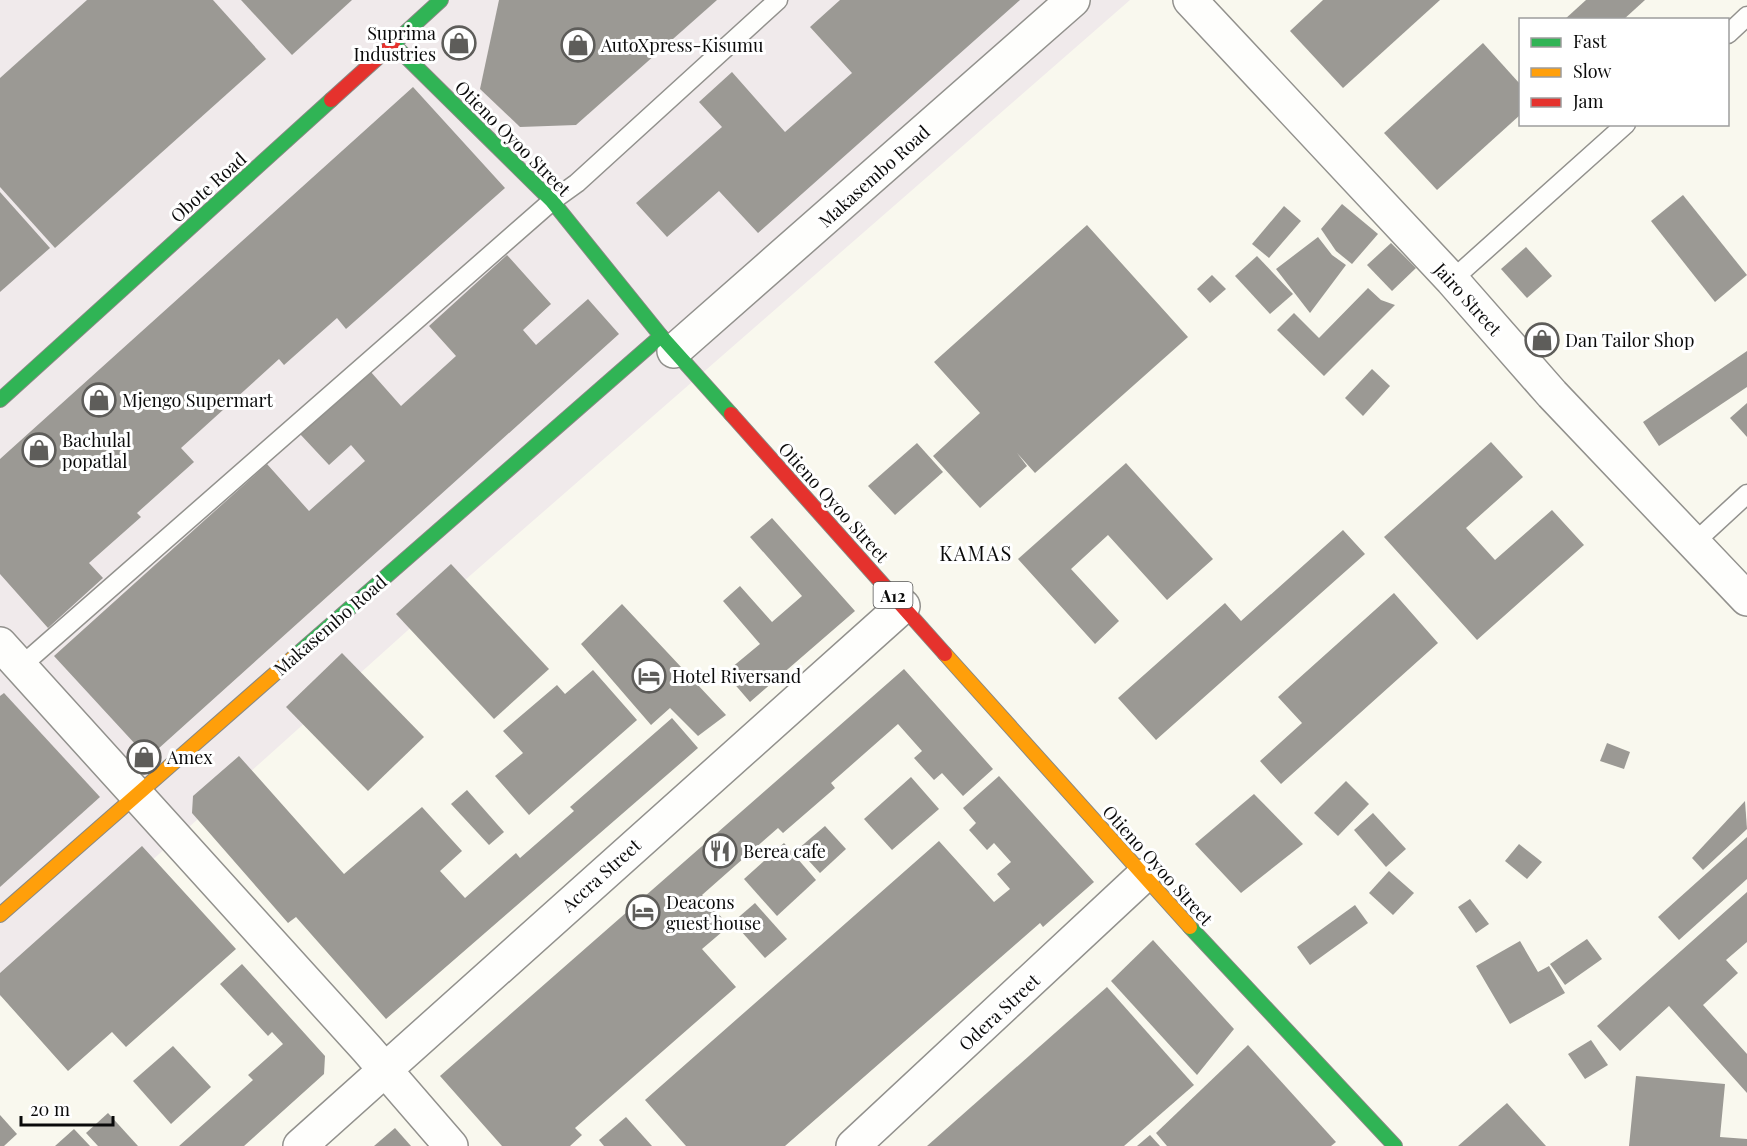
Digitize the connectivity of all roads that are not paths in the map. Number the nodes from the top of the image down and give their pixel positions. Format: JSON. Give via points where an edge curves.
{"nodes":[{"id":1,"x":441,"y":0,"type":"edge"},
{"id":2,"x":778,"y":0,"type":"edge"},
{"id":3,"x":1073,"y":0,"type":"edge"},
{"id":4,"x":1190,"y":0,"type":"edge"},
{"id":5,"x":1747,"y":16,"type":"edge"},
{"id":6,"x":1729,"y":33,"type":"edge"},
{"id":7,"x":393,"y":44,"type":"junction"},
{"id":8,"x":1624,"y":126,"type":"edge"},
{"id":9,"x":552,"y":201,"type":"junction"},
{"id":10,"x":1452,"y":280,"type":"junction"},
{"id":11,"x":667,"y":344,"type":"junction"},
{"id":12,"x":0,"y":400,"type":"edge"},
{"id":13,"x":1747,"y":494,"type":"edge"},
{"id":14,"x":1695,"y":542,"type":"junction"},
{"id":15,"x":1747,"y":598,"type":"edge"},
{"id":16,"x":903,"y":606,"type":"junction"},
{"id":17,"x":10,"y":655,"type":"edge"},
{"id":18,"x":136,"y":794,"type":"junction"},
{"id":19,"x":1143,"y":876,"type":"junction"},
{"id":20,"x":0,"y":915,"type":"edge"},
{"id":21,"x":384,"y":1068,"type":"junction"},
{"id":22,"x":1388,"y":1144,"type":"edge"},
{"id":23,"x":300,"y":1146,"type":"edge"},
{"id":24,"x":451,"y":1146,"type":"edge"},
{"id":25,"x":853,"y":1146,"type":"edge"}],
"edges":[{"from":1,"to":7,"type":"main road","name":"Obote Road"},
{"from":2,"to":9,"type":"lane","via":[[577,183]]},
{"from":3,"to":11,"type":"street","name":"Makasembo Road"},
{"from":4,"to":10,"type":"street","name":"Jairo Street"},
{"from":5,"to":6,"type":"lane"},
{"from":7,"to":9,"type":"main road","name":"Otieno Oyoo Street","number":"A12"},
{"from":7,"to":12,"type":"main road","name":"Obote Road"},
{"from":8,"to":10,"type":"lane"},
{"from":9,"to":11,"type":"main road","name":"Otieno Oyoo Street","number":"A12"},
{"from":9,"to":17,"type":"lane"},
{"from":10,"to":14,"type":"street","name":"Jairo Street","via":[[1552,394]]},
{"from":11,"to":16,"type":"main road","name":"Otieno Oyoo Street","number":"A12"},
{"from":11,"to":18,"type":"main road","name":"Makasembo Road"},
{"from":13,"to":14,"type":"lane"},
{"from":14,"to":15,"type":"street","name":"Jairo Street"},
{"from":16,"to":19,"type":"main road","name":"Otieno Oyoo Street","number":"A12"},
{"from":16,"to":21,"type":"street","name":"Accra Street"},
{"from":17,"to":18,"type":"street"},
{"from":18,"to":20,"type":"main road","name":"Makasembo Road"},
{"from":18,"to":21,"type":"street"},
{"from":19,"to":22,"type":"main road","name":"Otieno Oyoo Street","number":"A12"},
{"from":19,"to":25,"type":"street","name":"Odera Street"},
{"from":21,"to":23,"type":"street","name":"Accra Street"},
{"from":21,"to":24,"type":"street"}]}
